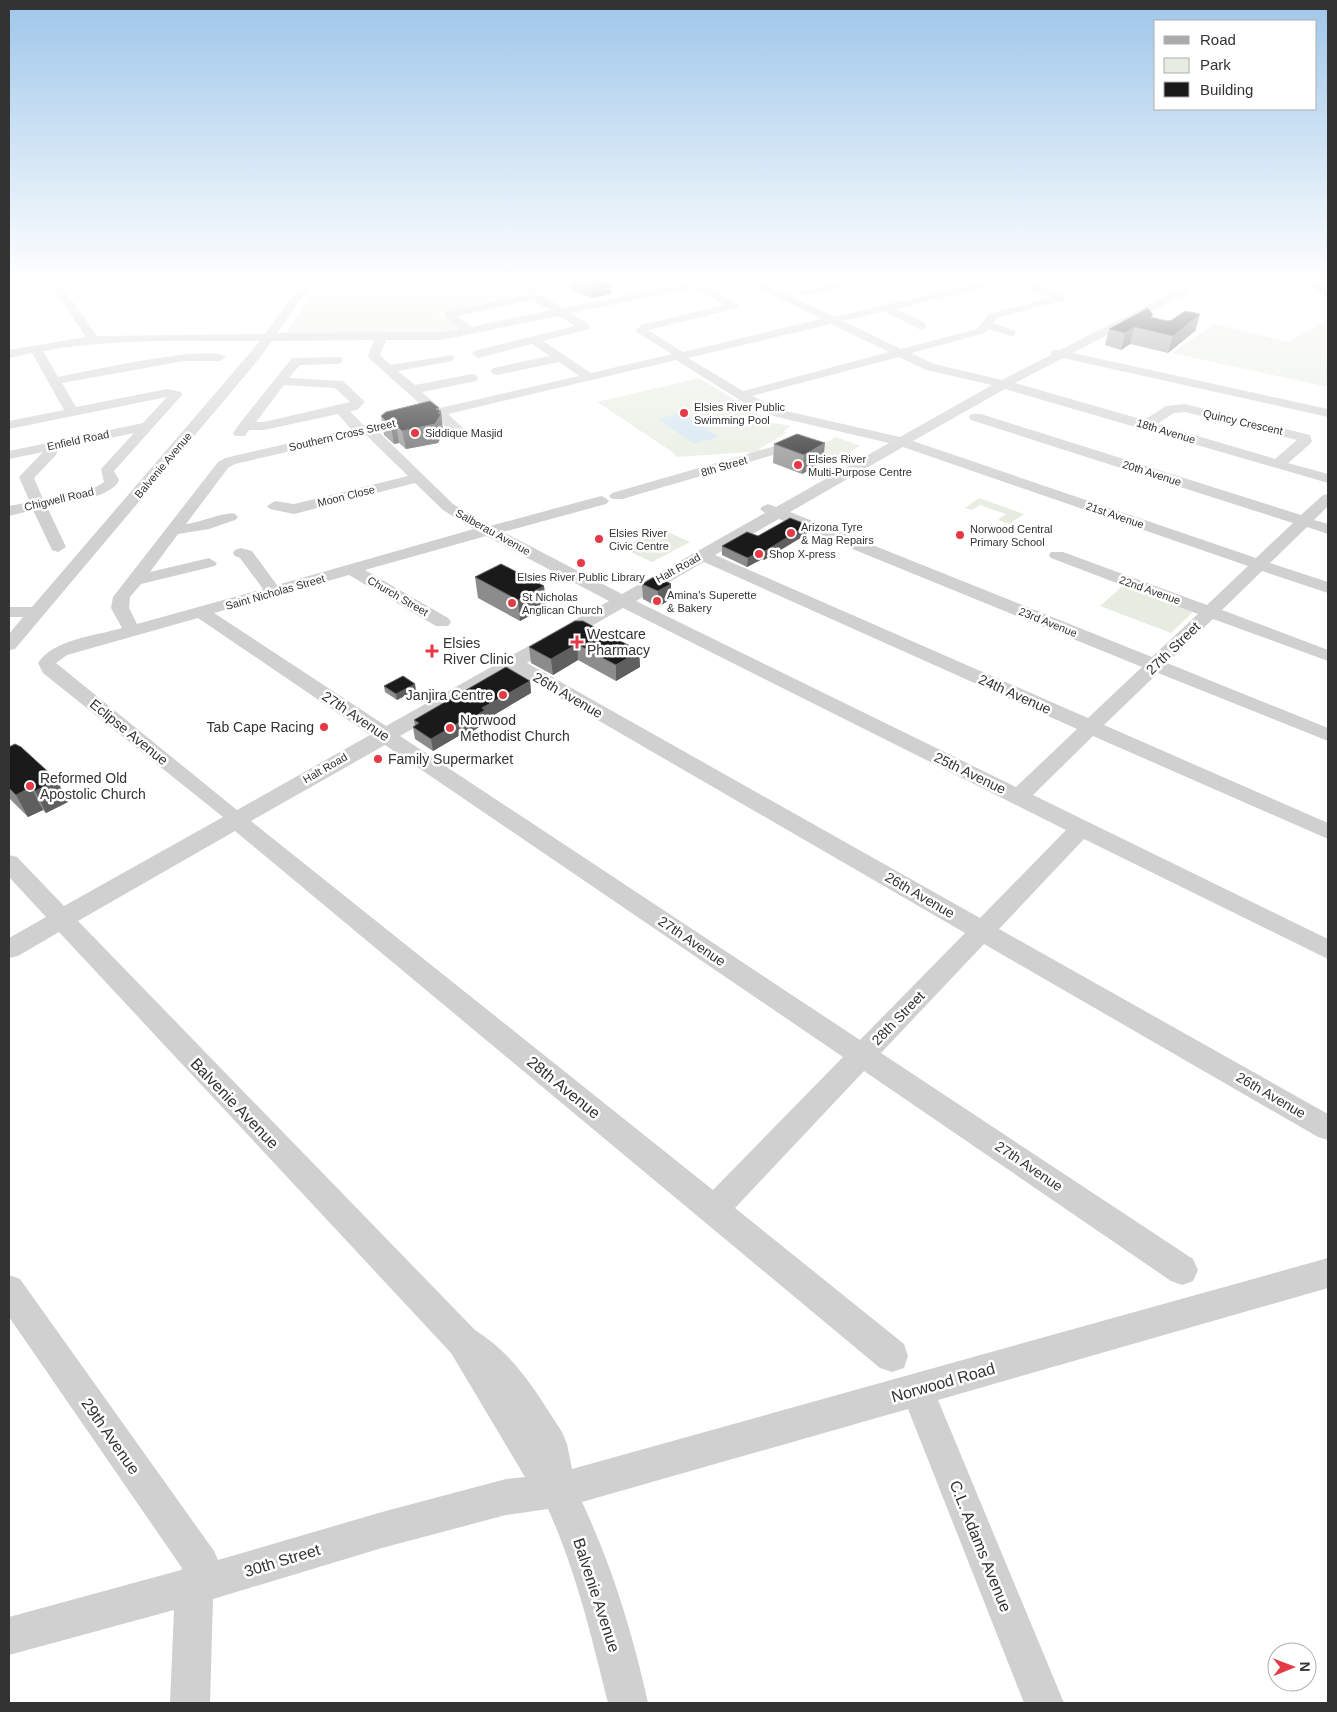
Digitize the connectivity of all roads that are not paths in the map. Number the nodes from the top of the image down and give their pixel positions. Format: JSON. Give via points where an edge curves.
{"nodes":[{"id":1,"x":44,"y":359,"type":"edge"},
{"id":2,"x":174,"y":359,"type":"edge"},
{"id":3,"x":250,"y":359,"type":"edge"},
{"id":4,"x":377,"y":359,"type":"edge"},
{"id":5,"x":443,"y":359,"type":"edge"},
{"id":6,"x":557,"y":359,"type":"edge"},
{"id":7,"x":562,"y":359,"type":"edge"},
{"id":8,"x":667,"y":359,"type":"edge"},
{"id":9,"x":684,"y":359,"type":"edge"},
{"id":10,"x":877,"y":359,"type":"edge"},
{"id":11,"x":912,"y":359,"type":"edge"},
{"id":12,"x":1046,"y":359,"type":"edge"},
{"id":13,"x":1084,"y":359,"type":"edge"},
{"id":14,"x":337,"y":360,"type":"dead end"},
{"id":15,"x":387,"y":369,"type":"junction"},
{"id":16,"x":497,"y":371,"type":"dead end"},
{"id":17,"x":589,"y":377,"type":"junction"},
{"id":18,"x":472,"y":378,"type":"dead end"},
{"id":19,"x":807,"y":378,"type":"junction"},
{"id":20,"x":280,"y":380,"type":"junction"},
{"id":21,"x":55,"y":382,"type":"junction"},
{"id":22,"x":999,"y":383,"type":"junction"},
{"id":23,"x":826,"y":388,"type":"dead end"},
{"id":24,"x":411,"y":390,"type":"junction"},
{"id":25,"x":742,"y":395,"type":"junction"},
{"id":26,"x":341,"y":410,"type":"junction"},
{"id":27,"x":72,"y":412,"type":"junction"},
{"id":28,"x":437,"y":412,"type":"junction"},
{"id":29,"x":1328,"y":413,"type":"edge"},
{"id":30,"x":976,"y":417,"type":"dead end"},
{"id":31,"x":9,"y":425,"type":"edge"},
{"id":32,"x":826,"y":425,"type":"junction"},
{"id":33,"x":1146,"y":425,"type":"junction"},
{"id":34,"x":147,"y":426,"type":"junction"},
{"id":35,"x":364,"y":429,"type":"junction"},
{"id":36,"x":462,"y":434,"type":"dead end"},
{"id":37,"x":897,"y":440,"type":"junction"},
{"id":38,"x":50,"y":446,"type":"junction"},
{"id":39,"x":294,"y":446,"type":"junction"},
{"id":40,"x":9,"y":455,"type":"edge"},
{"id":41,"x":306,"y":460,"type":"dead end"},
{"id":42,"x":1278,"y":464,"type":"junction"},
{"id":43,"x":418,"y":478,"type":"junction"},
{"id":44,"x":1328,"y":479,"type":"edge"},
{"id":45,"x":1328,"y":498,"type":"edge"},
{"id":46,"x":39,"y":504,"type":"junction"},
{"id":47,"x":275,"y":506,"type":"dead end"},
{"id":48,"x":772,"y":510,"type":"junction"},
{"id":49,"x":9,"y":511,"type":"edge"},
{"id":50,"x":230,"y":517,"type":"dead end"},
{"id":51,"x":1304,"y":522,"type":"junction"},
{"id":52,"x":1328,"y":529,"type":"edge"},
{"id":53,"x":173,"y":530,"type":"junction"},
{"id":54,"x":489,"y":531,"type":"junction"},
{"id":55,"x":58,"y":547,"type":"dead end"},
{"id":56,"x":240,"y":553,"type":"dead end"},
{"id":57,"x":702,"y":554,"type":"junction"},
{"id":58,"x":1057,"y":555,"type":"dead end"},
{"id":59,"x":209,"y":563,"type":"dead end"},
{"id":60,"x":1260,"y":564,"type":"junction"},
{"id":61,"x":353,"y":570,"type":"junction"},
{"id":62,"x":135,"y":580,"type":"junction"},
{"id":63,"x":1328,"y":588,"type":"edge"},
{"id":64,"x":274,"y":592,"type":"junction"},
{"id":65,"x":616,"y":598,"type":"junction"},
{"id":66,"x":9,"y":612,"type":"edge"},
{"id":67,"x":36,"y":612,"type":"junction"},
{"id":68,"x":201,"y":612,"type":"junction"},
{"id":69,"x":1210,"y":612,"type":"junction"},
{"id":70,"x":442,"y":622,"type":"dead end"},
{"id":71,"x":132,"y":631,"type":"junction"},
{"id":72,"x":9,"y":645,"type":"edge"},
{"id":73,"x":61,"y":651,"type":"joint"},
{"id":74,"x":1328,"y":656,"type":"edge"},
{"id":75,"x":511,"y":662,"type":"junction"},
{"id":76,"x":1155,"y":665,"type":"junction"},
{"id":77,"x":1090,"y":727,"type":"junction"},
{"id":78,"x":379,"y":731,"type":"junction"},
{"id":79,"x":1328,"y":735,"type":"edge"},
{"id":80,"x":1018,"y":797,"type":"junction"},
{"id":81,"x":231,"y":815,"type":"junction"},
{"id":82,"x":1081,"y":828,"type":"junction"},
{"id":83,"x":1328,"y":832,"type":"edge"},
{"id":84,"x":9,"y":863,"type":"edge"},
{"id":85,"x":56,"y":914,"type":"junction"},
{"id":86,"x":982,"y":931,"type":"junction"},
{"id":87,"x":9,"y":934,"type":"edge"},
{"id":88,"x":9,"y":949,"type":"edge"},
{"id":89,"x":1328,"y":950,"type":"edge"},
{"id":90,"x":862,"y":1055,"type":"junction"},
{"id":91,"x":1328,"y":1128,"type":"edge"},
{"id":92,"x":714,"y":1208,"type":"junction"},
{"id":93,"x":1182,"y":1270,"type":"dead end"},
{"id":94,"x":1328,"y":1273,"type":"edge"},
{"id":95,"x":9,"y":1290,"type":"edge"},
{"id":96,"x":892,"y":1356,"type":"dead end"},
{"id":97,"x":917,"y":1389,"type":"junction"},
{"id":98,"x":558,"y":1490,"type":"junction"},
{"id":99,"x":197,"y":1585,"type":"junction"},
{"id":100,"x":9,"y":1636,"type":"edge"},
{"id":101,"x":190,"y":1703,"type":"edge"},
{"id":102,"x":628,"y":1703,"type":"edge"},
{"id":103,"x":1044,"y":1703,"type":"edge"}],
"edges":[{"from":1,"to":21,"type":"street","via":[[52,368]]},
{"from":2,"to":21,"type":"street"},
{"from":3,"to":67,"type":"street","name":"Balvenie Avenue"},
{"from":4,"to":15,"type":"street"},
{"from":5,"to":15,"type":"street"},
{"from":6,"to":16,"type":"street"},
{"from":7,"to":17,"type":"street"},
{"from":8,"to":17,"type":"street","name":"Southern Cross Street"},
{"from":9,"to":25,"type":"street","name":"21st Avenue"},
{"from":10,"to":19,"type":"street"},
{"from":11,"to":22,"type":"street","name":"18th Avenue","via":[[930,367]]},
{"from":12,"to":22,"type":"street","name":"Halt Road"},
{"from":13,"to":29,"type":"street"},
{"from":14,"to":20,"type":"street","via":[[296,361]]},
{"from":15,"to":24,"type":"street"},
{"from":17,"to":28,"type":"street","name":"Southern Cross Street"},
{"from":18,"to":24,"type":"street"},
{"from":19,"to":23,"type":"street"},
{"from":19,"to":25,"type":"street"},
{"from":20,"to":26,"type":"street","via":[[339,384],[358,402]]},
{"from":20,"to":26,"type":"street","via":[[243,429]]},
{"from":21,"to":27,"type":"street"},
{"from":22,"to":33,"type":"street","name":"18th Avenue"},
{"from":22,"to":37,"type":"street","name":"Halt Road"},
{"from":24,"to":28,"type":"street"},
{"from":25,"to":32,"type":"street","name":"21st Avenue","via":[[782,414]]},
{"from":26,"to":35,"type":"street","name":"Salberau Avenue"},
{"from":27,"to":31,"type":"street"},
{"from":27,"to":34,"type":"street","name":"Chigwell Road","via":[[167,393],[176,395]]},
{"from":28,"to":35,"type":"street","name":"Southern Cross Street"},
{"from":28,"to":36,"type":"street"},
{"from":30,"to":51,"type":"street","name":"20th Avenue"},
{"from":32,"to":37,"type":"street","name":"21st Avenue"},
{"from":32,"to":54,"type":"street","name":"8th Street","via":[[806,441],[785,449],[617,496],[603,495],[601,501]]},
{"from":33,"to":42,"type":"street","name":"18th Avenue"},
{"from":33,"to":42,"type":"street","name":"Quincy Crescent","via":[[1171,409],[1185,408],[1305,438]]},
{"from":34,"to":38,"type":"street","name":"Enfield Road"},
{"from":34,"to":46,"type":"street","name":"Chigwell Road","via":[[108,469],[112,480],[110,485],[101,490]]},
{"from":35,"to":39,"type":"street","name":"Southern Cross Street"},
{"from":35,"to":43,"type":"street","name":"Salberau Avenue"},
{"from":37,"to":48,"type":"street","name":"Halt Road"},
{"from":37,"to":60,"type":"street","name":"21st Avenue"},
{"from":38,"to":40,"type":"street","name":"Enfield Road"},
{"from":38,"to":46,"type":"street","via":[[52,452],[26,477]]},
{"from":39,"to":41,"type":"street"},
{"from":39,"to":53,"type":"street","name":"Southern Cross Street","via":[[223,465]]},
{"from":42,"to":44,"type":"street","name":"18th Avenue"},
{"from":43,"to":47,"type":"street","name":"Moon Close","via":[[294,509],[284,510]]},
{"from":43,"to":54,"type":"street","name":"Salberau Avenue","via":[[454,512]]},
{"from":45,"to":51,"type":"street","name":"27th Street"},
{"from":46,"to":49,"type":"street","name":"Chigwell Road"},
{"from":46,"to":55,"type":"street"},
{"from":48,"to":57,"type":"street","name":"Halt Road"},
{"from":48,"to":65,"type":"street","name":"Halt Road"},
{"from":48,"to":76,"type":"street","name":"23rd Avenue"},
{"from":50,"to":53,"type":"street","via":[[220,522]]},
{"from":51,"to":52,"type":"street","name":"20th Avenue"},
{"from":51,"to":60,"type":"street","name":"27th Street"},
{"from":53,"to":62,"type":"street","name":"Southern Cross Street"},
{"from":54,"to":61,"type":"street","name":"Saint Nicholas Street"},
{"from":54,"to":65,"type":"street","name":"Salberau Avenue"},
{"from":56,"to":64,"type":"street","via":[[246,554]]},
{"from":57,"to":65,"type":"street","name":"Halt Road"},
{"from":57,"to":77,"type":"street","name":"24th Avenue"},
{"from":58,"to":69,"type":"street","name":"22nd Avenue"},
{"from":59,"to":62,"type":"street"},
{"from":60,"to":63,"type":"street","name":"21st Avenue"},
{"from":60,"to":69,"type":"street","name":"27th Street"},
{"from":61,"to":64,"type":"street","name":"Saint Nicholas Street"},
{"from":61,"to":70,"type":"street","name":"Church Street"},
{"from":62,"to":71,"type":"street","name":"Southern Cross Street","via":[[120,603]]},
{"from":64,"to":68,"type":"street","name":"Saint Nicholas Street"},
{"from":65,"to":75,"type":"street","name":"Halt Road"},
{"from":65,"to":78,"type":"street","name":"Halt Road"},
{"from":65,"to":80,"type":"street","name":"25th Avenue"},
{"from":66,"to":67,"type":"street"},
{"from":67,"to":72,"type":"street","name":"Balvenie Avenue"},
{"from":68,"to":71,"type":"street","name":"Saint Nicholas Street"},
{"from":68,"to":78,"type":"street","name":"27th Avenue"},
{"from":69,"to":74,"type":"street","name":"22nd Avenue"},
{"from":69,"to":76,"type":"street","name":"27th Street"},
{"from":71,"to":73,"type":"street","name":"Saint Nicholas Street"},
{"from":73,"to":81,"type":"street","name":"Eclipse Avenue","via":[[47,663],[50,669]]},
{"from":75,"to":78,"type":"street","name":"Halt Road"},
{"from":75,"to":86,"type":"street","name":"26th Avenue"},
{"from":76,"to":77,"type":"street","name":"27th Street"},
{"from":76,"to":79,"type":"street","name":"23rd Avenue"},
{"from":77,"to":80,"type":"street","name":"27th Street"},
{"from":77,"to":83,"type":"street","name":"24th Avenue"},
{"from":78,"to":81,"type":"street","name":"Halt Road"},
{"from":78,"to":90,"type":"street","name":"27th Avenue"},
{"from":80,"to":82,"type":"street","name":"25th Avenue"},
{"from":81,"to":85,"type":"street","name":"Halt Road"},
{"from":81,"to":92,"type":"street","name":"28th Avenue"},
{"from":82,"to":86,"type":"street","name":"28th Street"},
{"from":82,"to":89,"type":"street","name":"25th Avenue"},
{"from":84,"to":85,"type":"street","name":"Balvenie Avenue"},
{"from":85,"to":87,"type":"street","name":"Halt Road"},
{"from":85,"to":88,"type":"street","name":"Halt Road"},
{"from":85,"to":98,"type":"street","name":"Balvenie Avenue","via":[[463,1342],[531,1456]]},
{"from":86,"to":90,"type":"street","name":"28th Street"},
{"from":86,"to":91,"type":"street","name":"26th Avenue"},
{"from":90,"to":92,"type":"street","name":"28th Street"},
{"from":90,"to":93,"type":"street","name":"27th Avenue"},
{"from":92,"to":96,"type":"street","name":"28th Avenue"},
{"from":94,"to":97,"type":"street","name":"Norwood Road"},
{"from":95,"to":99,"type":"street","name":"29th Avenue","via":[[201,1564]]},
{"from":97,"to":98,"type":"street","name":"Norwood Road"},
{"from":97,"to":103,"type":"street","name":"C.L. Adams Avenue"},
{"from":98,"to":99,"type":"street","name":"30th Street","via":[[506,1497]]},
{"from":98,"to":102,"type":"street","name":"Balvenie Avenue","via":[[585,1549]]},
{"from":99,"to":100,"type":"street","name":"30th Street"},
{"from":99,"to":101,"type":"street","name":"29th Avenue","via":[[193,1606]]}]}
